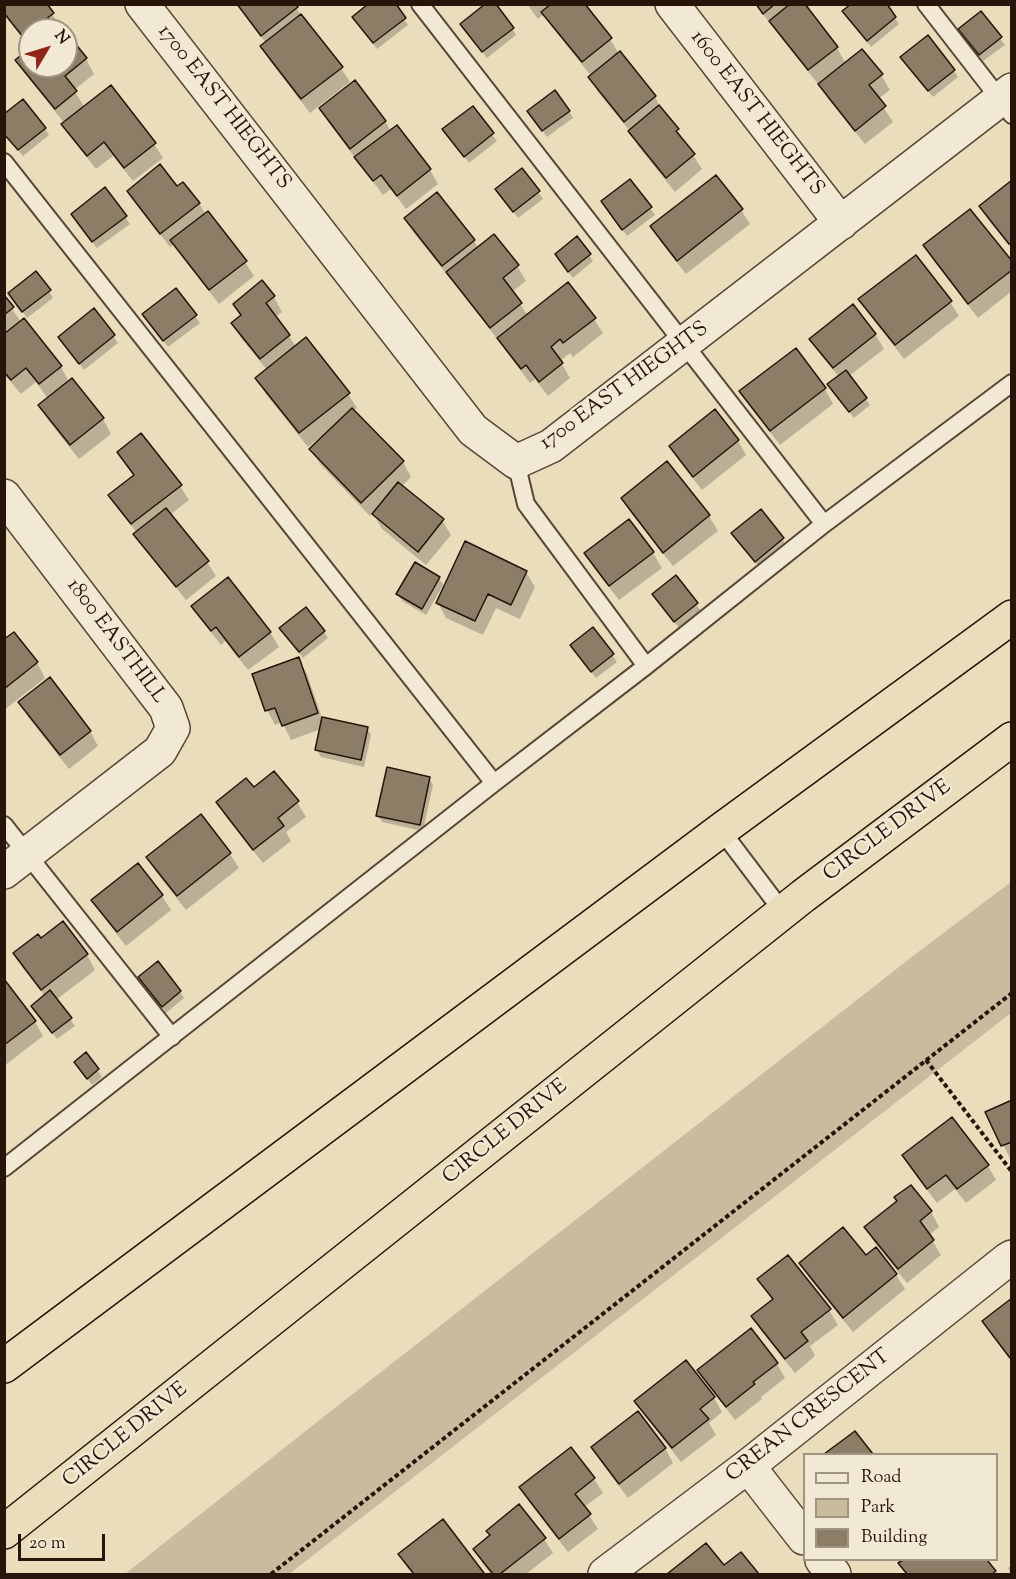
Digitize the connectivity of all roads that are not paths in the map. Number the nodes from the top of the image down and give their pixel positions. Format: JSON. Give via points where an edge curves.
{"nodes":[{"id":1,"x":142,"y":4,"type":"edge"},
{"id":2,"x":420,"y":4,"type":"edge"},
{"id":3,"x":672,"y":4,"type":"edge"},
{"id":4,"x":926,"y":4,"type":"edge"},
{"id":5,"x":1007,"y":102,"type":"edge"},
{"id":6,"x":4,"y":162,"type":"edge"},
{"id":7,"x":841,"y":223,"type":"junction"},
{"id":8,"x":684,"y":345,"type":"junction"},
{"id":9,"x":1011,"y":383,"type":"edge"},
{"id":10,"x":516,"y":462,"type":"junction"},
{"id":11,"x":4,"y":496,"type":"edge"},
{"id":12,"x":824,"y":524,"type":"junction"},
{"id":13,"x":1011,"y":617,"type":"edge"},
{"id":14,"x":646,"y":666,"type":"junction"},
{"id":15,"x":1011,"y":739,"type":"edge"},
{"id":16,"x":494,"y":783,"type":"junction"},
{"id":17,"x":4,"y":825,"type":"edge"},
{"id":18,"x":721,"y":830,"type":"junction"},
{"id":19,"x":16,"y":863,"type":"edge"},
{"id":20,"x":783,"y":912,"type":"junction"},
{"id":21,"x":172,"y":1037,"type":"junction"},
{"id":22,"x":4,"y":1168,"type":"edge"},
{"id":23,"x":1011,"y":1257,"type":"edge"},
{"id":24,"x":4,"y":1366,"type":"edge"},
{"id":25,"x":748,"y":1466,"type":"junction"},
{"id":26,"x":4,"y":1532,"type":"edge"},
{"id":27,"x":803,"y":1537,"type":"edge"},
{"id":28,"x":823,"y":1561,"type":"edge"},
{"id":29,"x":605,"y":1575,"type":"edge"},
{"id":30,"x":834,"y":1575,"type":"edge"}],
"edges":[{"from":1,"to":10,"type":"street","name":"1700 EAST HIEGHTS","via":[[473,429]]},
{"from":2,"to":8,"type":"lane"},
{"from":3,"to":7,"type":"street","name":"1600 EAST HIEGHTS"},
{"from":4,"to":5,"type":"lane"},
{"from":5,"to":7,"type":"street","name":"1700 EAST HIEGHTS"},
{"from":6,"to":16,"type":"lane"},
{"from":7,"to":8,"type":"street","name":"1700 EAST HIEGHTS"},
{"from":8,"to":10,"type":"street","name":"1700 EAST HIEGHTS","via":[[551,447]]},
{"from":8,"to":12,"type":"lane"},
{"from":9,"to":12,"type":"lane"},
{"from":10,"to":14,"type":"lane","via":[[526,504]]},
{"from":11,"to":19,"type":"street","name":"1800 EASTHILL","via":[[166,708],[173,728],[159,752]]},
{"from":12,"to":14,"type":"lane"},
{"from":13,"to":18,"type":"highway"},
{"from":14,"to":16,"type":"lane"},
{"from":15,"to":20,"type":"highway","name":"CIRCLE DRIVE"},
{"from":16,"to":21,"type":"lane"},
{"from":17,"to":19,"type":"lane"},
{"from":18,"to":20,"type":"lane"},
{"from":18,"to":24,"type":"highway"},
{"from":19,"to":21,"type":"lane"},
{"from":20,"to":26,"type":"highway","name":"CIRCLE DRIVE"},
{"from":21,"to":22,"type":"lane"},
{"from":23,"to":25,"type":"street","name":"CREAN CRESCENT"},
{"from":25,"to":27,"type":"street"},
{"from":25,"to":29,"type":"street","name":"CREAN CRESCENT"},
{"from":28,"to":30,"type":"street"}]}
